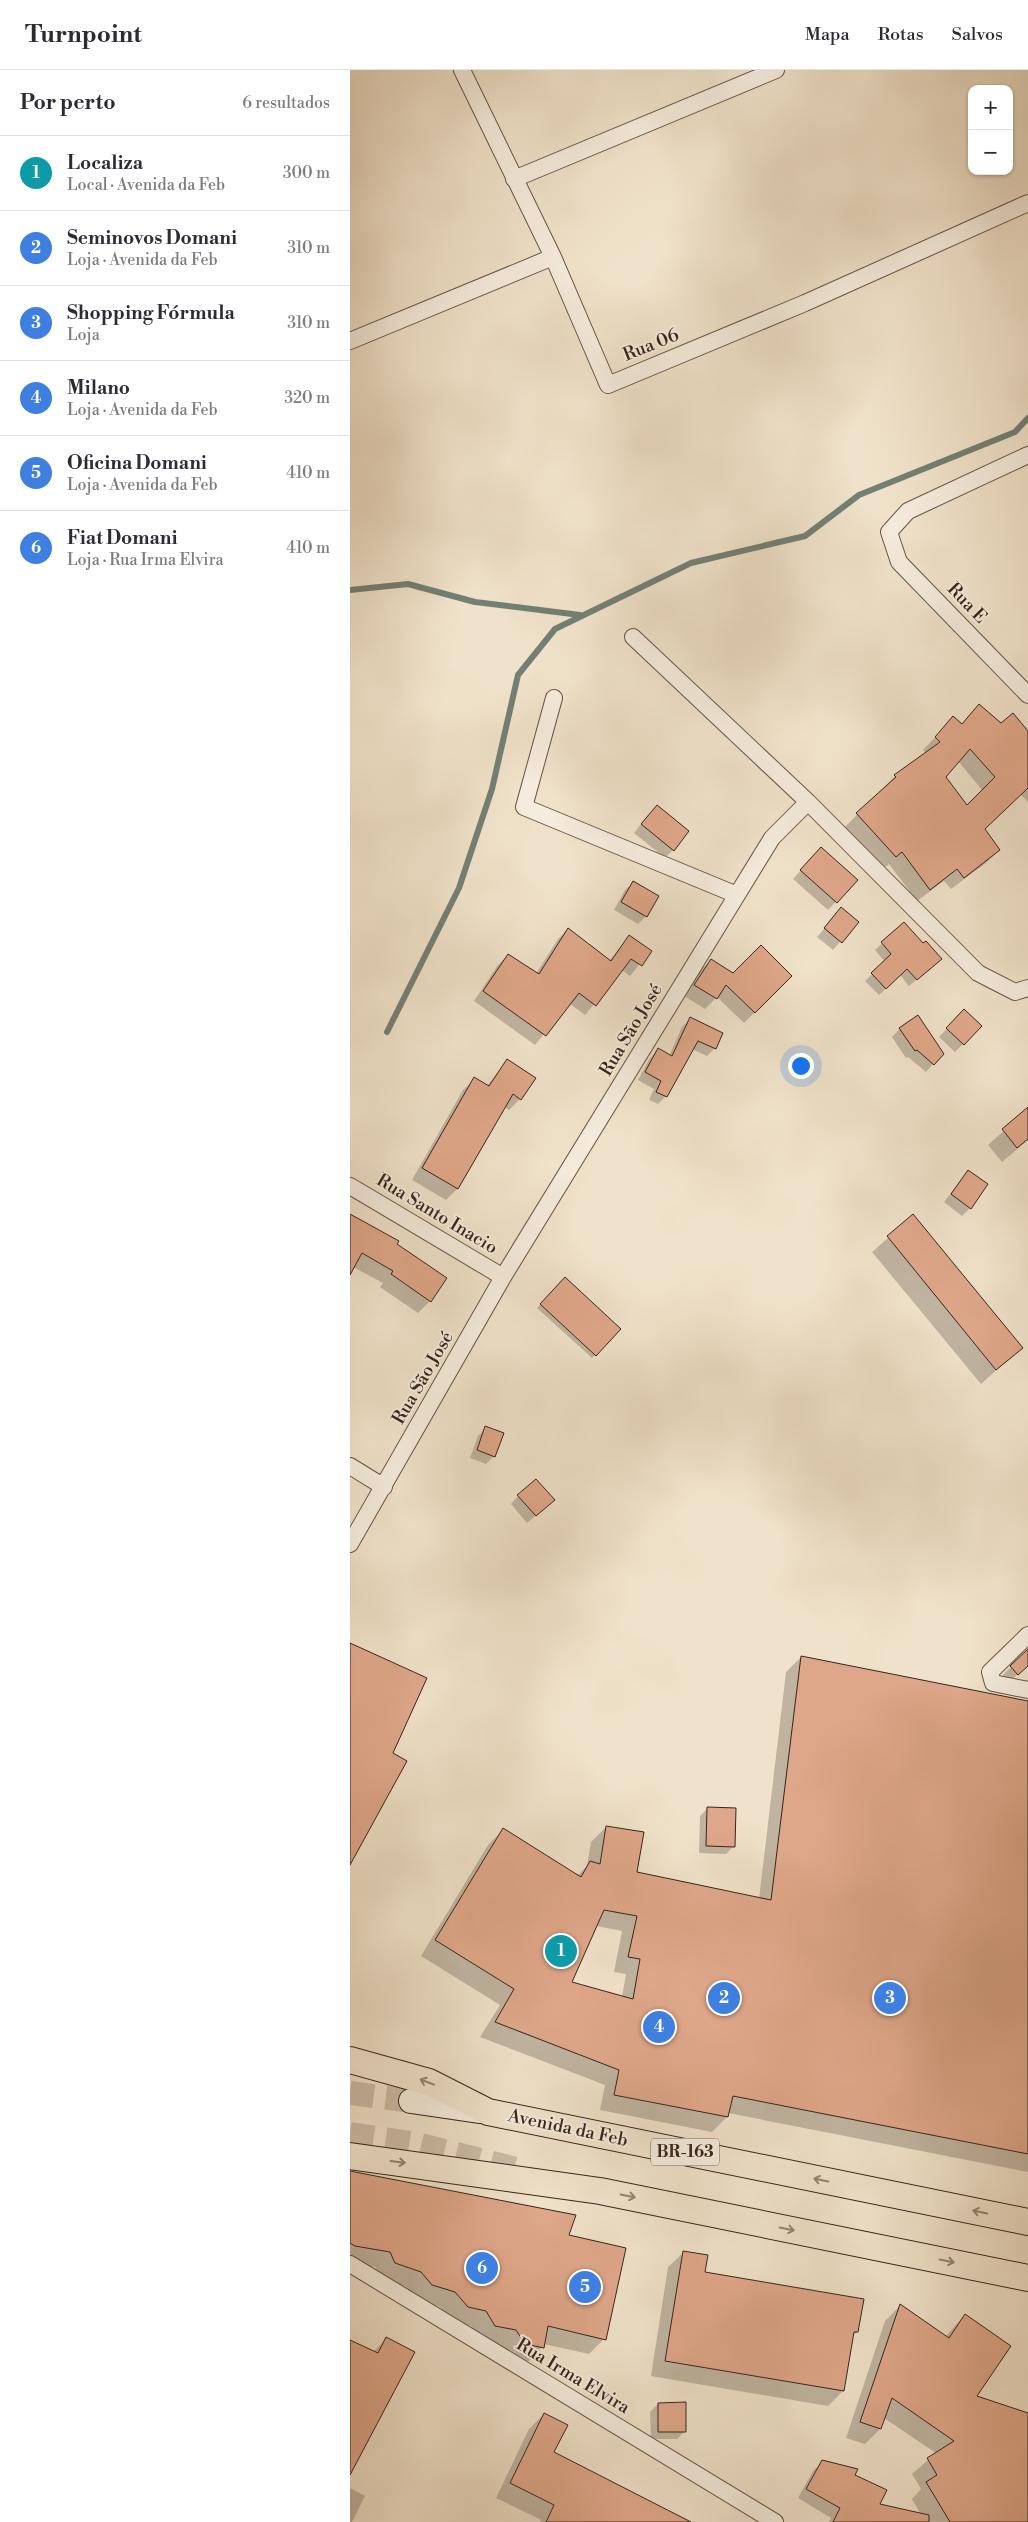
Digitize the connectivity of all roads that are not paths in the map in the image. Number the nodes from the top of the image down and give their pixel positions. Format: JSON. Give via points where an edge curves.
{"nodes":[{"id":1,"x":462,"y":70,"type":"edge"},
{"id":2,"x":776,"y":70,"type":"edge"},
{"id":3,"x":514,"y":178,"type":"junction"},
{"id":4,"x":1028,"y":203,"type":"edge"},
{"id":5,"x":553,"y":257,"type":"junction"},
{"id":6,"x":350,"y":341,"type":"edge"},
{"id":7,"x":1028,"y":454,"type":"edge"},
{"id":8,"x":633,"y":637,"type":"dead end"},
{"id":9,"x":1028,"y":695,"type":"edge"},
{"id":10,"x":554,"y":698,"type":"dead end"},
{"id":11,"x":808,"y":802,"type":"junction"},
{"id":12,"x":737,"y":895,"type":"junction"},
{"id":13,"x":1028,"y":988,"type":"edge"},
{"id":14,"x":350,"y":1186,"type":"edge"},
{"id":15,"x":504,"y":1277,"type":"junction"},
{"id":16,"x":350,"y":1466,"type":"edge"},
{"id":17,"x":384,"y":1487,"type":"junction"},
{"id":18,"x":350,"y":1544,"type":"edge"},
{"id":19,"x":1028,"y":1635,"type":"edge"},
{"id":20,"x":1028,"y":1690,"type":"edge"},
{"id":21,"x":350,"y":2060,"type":"edge"},
{"id":22,"x":411,"y":2101,"type":"tunnel mouth"},
{"id":23,"x":488,"y":2112,"type":"junction"},
{"id":24,"x":350,"y":2156,"type":"edge"},
{"id":25,"x":552,"y":2178,"type":"dead end"},
{"id":26,"x":600,"y":2191,"type":"junction"},
{"id":27,"x":1028,"y":2222,"type":"edge"},
{"id":28,"x":350,"y":2264,"type":"edge"},
{"id":29,"x":1028,"y":2278,"type":"edge"},
{"id":30,"x":776,"y":2522,"type":"edge"}],
"edges":[{"from":1,"to":3,"type":"street","name":"Rua 06"},
{"from":2,"to":3,"type":"street"},
{"from":3,"to":5,"type":"street","name":"Rua 06"},
{"from":4,"to":5,"type":"street","name":"Rua 06","via":[[805,303],[608,385]]},
{"from":5,"to":6,"type":"street"},
{"from":7,"to":9,"type":"street","name":"Rua E","via":[[908,511],[889,532],[899,562]]},
{"from":8,"to":11,"type":"street"},
{"from":10,"to":12,"type":"street","via":[[524,807]]},
{"from":11,"to":12,"type":"street","name":"Rua São José","via":[[772,838]]},
{"from":11,"to":13,"type":"street","via":[[978,973],[1015,992]]},
{"from":12,"to":15,"type":"street","name":"Rua São José"},
{"from":14,"to":15,"type":"street","name":"Rua Santo Inacio"},
{"from":15,"to":17,"type":"street","name":"Rua São José"},
{"from":16,"to":17,"type":"street"},
{"from":17,"to":18,"type":"street","name":"Rua São José"},
{"from":19,"to":20,"type":"street","via":[[990,1672],[993,1683]]},
{"from":23,"to":21,"type":"main road","name":"Avenida da Feb","number":"BR-163","one_way":true,"via":[[429,2082]]},
{"from":22,"to":23,"type":"main road"},
{"from":27,"to":23,"type":"main road","name":"Avenida da Feb","number":"BR-163","one_way":true},
{"from":24,"to":26,"type":"main road","one_way":true},
{"from":25,"to":26,"type":"main road"},
{"from":26,"to":29,"type":"main road","one_way":true},
{"from":28,"to":30,"type":"street","name":"Rua Irma Elvira"}]}
